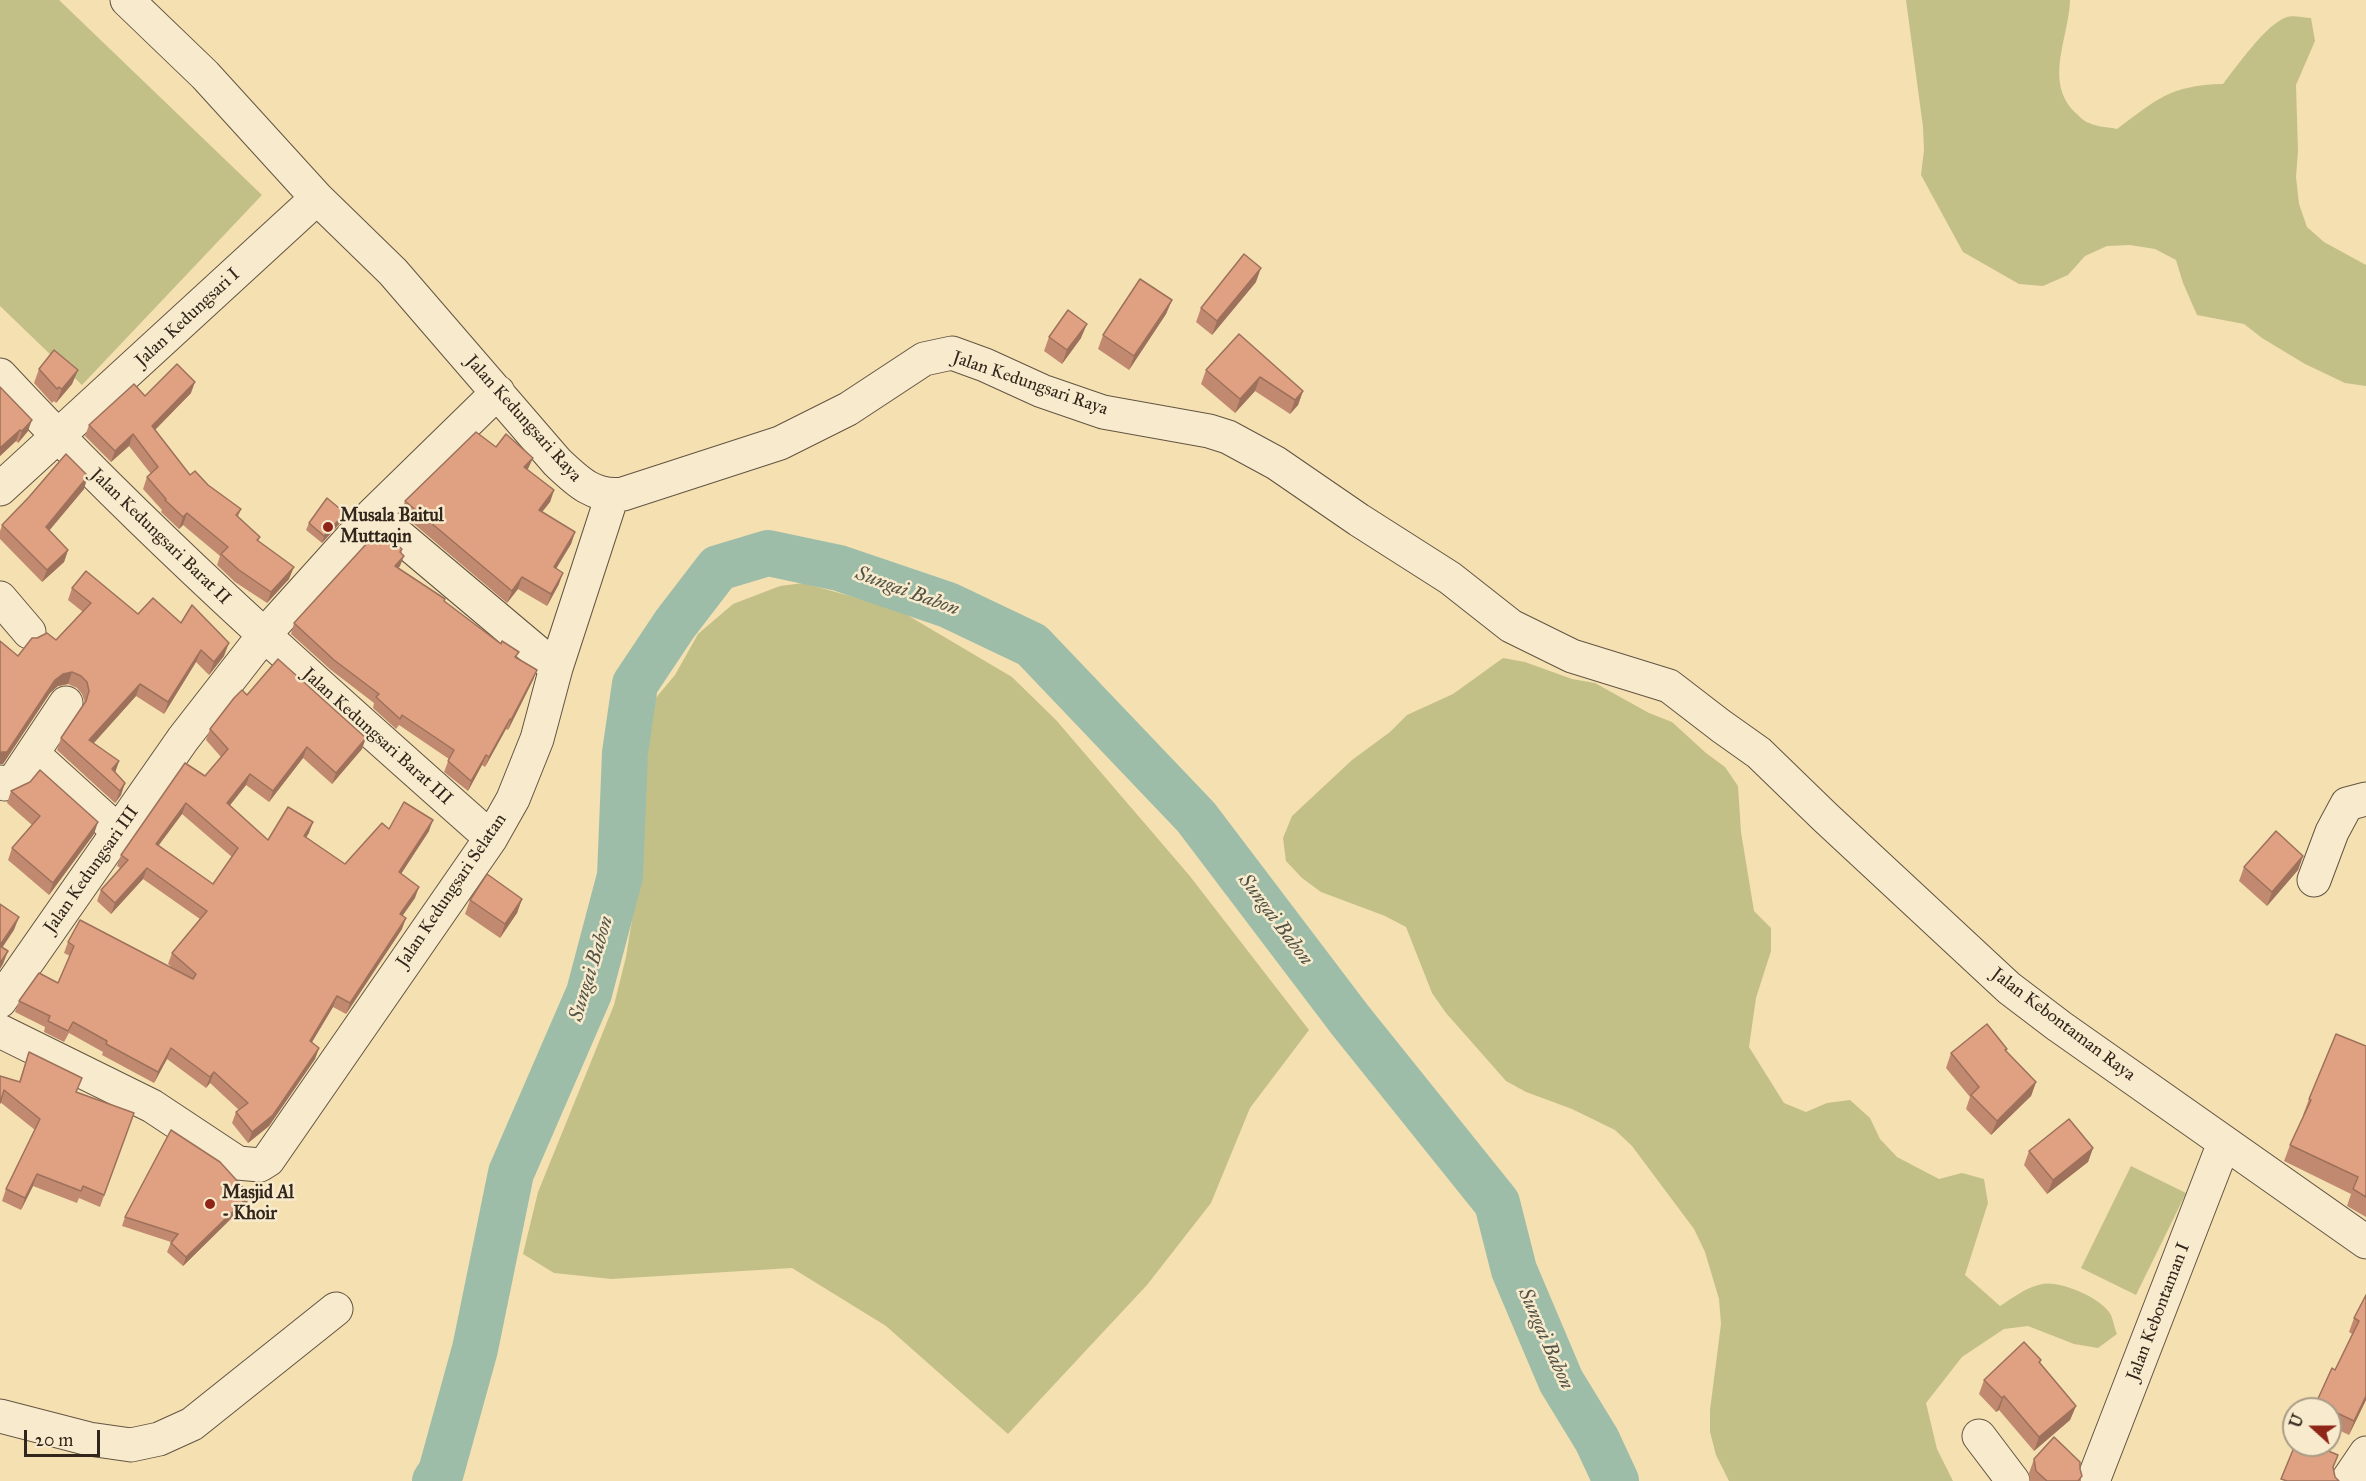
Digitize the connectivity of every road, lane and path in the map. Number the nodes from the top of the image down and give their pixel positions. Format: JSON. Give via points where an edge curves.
{"nodes":[{"id":1,"x":127,"y":0,"type":"edge"},
{"id":2,"x":317,"y":198,"type":"junction"},
{"id":3,"x":0,"y":375,"type":"edge"},
{"id":4,"x":498,"y":392,"type":"junction"},
{"id":5,"x":58,"y":438,"type":"junction"},
{"id":6,"x":0,"y":489,"type":"edge"},
{"id":7,"x":612,"y":496,"type":"junction"},
{"id":8,"x":373,"y":514,"type":"junction"},
{"id":9,"x":0,"y":598,"type":"edge"},
{"id":10,"x":29,"y":632,"type":"dead end"},
{"id":11,"x":264,"y":635,"type":"junction"},
{"id":12,"x":556,"y":668,"type":"junction"},
{"id":13,"x":66,"y":703,"type":"dead end"},
{"id":14,"x":1759,"y":753,"type":"joint"},
{"id":15,"x":33,"y":754,"type":"junction"},
{"id":16,"x":0,"y":782,"type":"edge"},
{"id":17,"x":2366,"y":800,"type":"edge"},
{"id":18,"x":119,"y":832,"type":"junction"},
{"id":19,"x":491,"y":838,"type":"junction"},
{"id":20,"x":2314,"y":880,"type":"dead end"},
{"id":21,"x":0,"y":1002,"type":"edge"},
{"id":22,"x":0,"y":1031,"type":"edge"},
{"id":23,"x":2224,"y":1143,"type":"junction"},
{"id":24,"x":2366,"y":1242,"type":"edge"},
{"id":25,"x":336,"y":1309,"type":"dead end"},
{"id":26,"x":0,"y":1416,"type":"edge"},
{"id":27,"x":1979,"y":1436,"type":"dead end"},
{"id":28,"x":2366,"y":1453,"type":"edge"},
{"id":29,"x":2013,"y":1481,"type":"edge"},
{"id":30,"x":2093,"y":1481,"type":"edge"},
{"id":31,"x":2347,"y":1481,"type":"edge"}],
"edges":[{"from":1,"to":2,"type":"street","name":"Jalan Kedungsari Raya","via":[[205,75]]},
{"from":2,"to":4,"type":"street","name":"Jalan Kedungsari Raya","via":[[393,272]]},
{"from":2,"to":5,"type":"street","name":"Jalan Kedungsari I"},
{"from":3,"to":5,"type":"street","name":"Jalan Kedungsari Barat II"},
{"from":4,"to":7,"type":"street","name":"Jalan Kedungsari Raya","via":[[557,462],[580,483]]},
{"from":4,"to":8,"type":"street","name":"Jalan Kedungsari III"},
{"from":5,"to":6,"type":"street","name":"Jalan Kedungsari I"},
{"from":5,"to":11,"type":"street","name":"Jalan Kedungsari Barat II"},
{"from":7,"to":12,"type":"street","name":"Jalan Kedungsari Selatan"},
{"from":7,"to":14,"type":"street","name":"Jalan Kedungsari Raya","via":[[780,443],[848,409],[924,360],[952,353],[1103,412],[1228,437],[1276,463],[1450,578],[1511,626],[1572,656],[1669,686]]},
{"from":8,"to":11,"type":"street","name":"Jalan Kedungsari III"},
{"from":8,"to":12,"type":"street"},
{"from":9,"to":10,"type":"street"},
{"from":11,"to":18,"type":"street","name":"Jalan Kedungsari III","via":[[183,739]]},
{"from":11,"to":19,"type":"street","name":"Jalan Kedungsari Barat III"},
{"from":12,"to":19,"type":"street","name":"Jalan Kedungsari Selatan","via":[[537,739],[513,799]]},
{"from":13,"to":15,"type":"street"},
{"from":14,"to":23,"type":"street","name":"Jalan Kebontaman Raya","via":[[2009,988]]},
{"from":15,"to":16,"type":"street","via":[[16,778]]},
{"from":15,"to":18,"type":"street"},
{"from":17,"to":20,"type":"street","via":[[2347,804]]},
{"from":18,"to":21,"type":"street","name":"Jalan Kedungsari III"},
{"from":19,"to":22,"type":"street","name":"Jalan Kedungsari Selatan","via":[[268,1161],[260,1165],[238,1163],[152,1106]]},
{"from":23,"to":24,"type":"street","name":"Jalan Kebontaman Raya"},
{"from":23,"to":30,"type":"street","name":"Jalan Kebontaman I"},
{"from":25,"to":26,"type":"street","via":[[192,1424],[159,1439],[131,1445],[89,1439]]},
{"from":27,"to":29,"type":"street"},
{"from":28,"to":31,"type":"street"}]}
